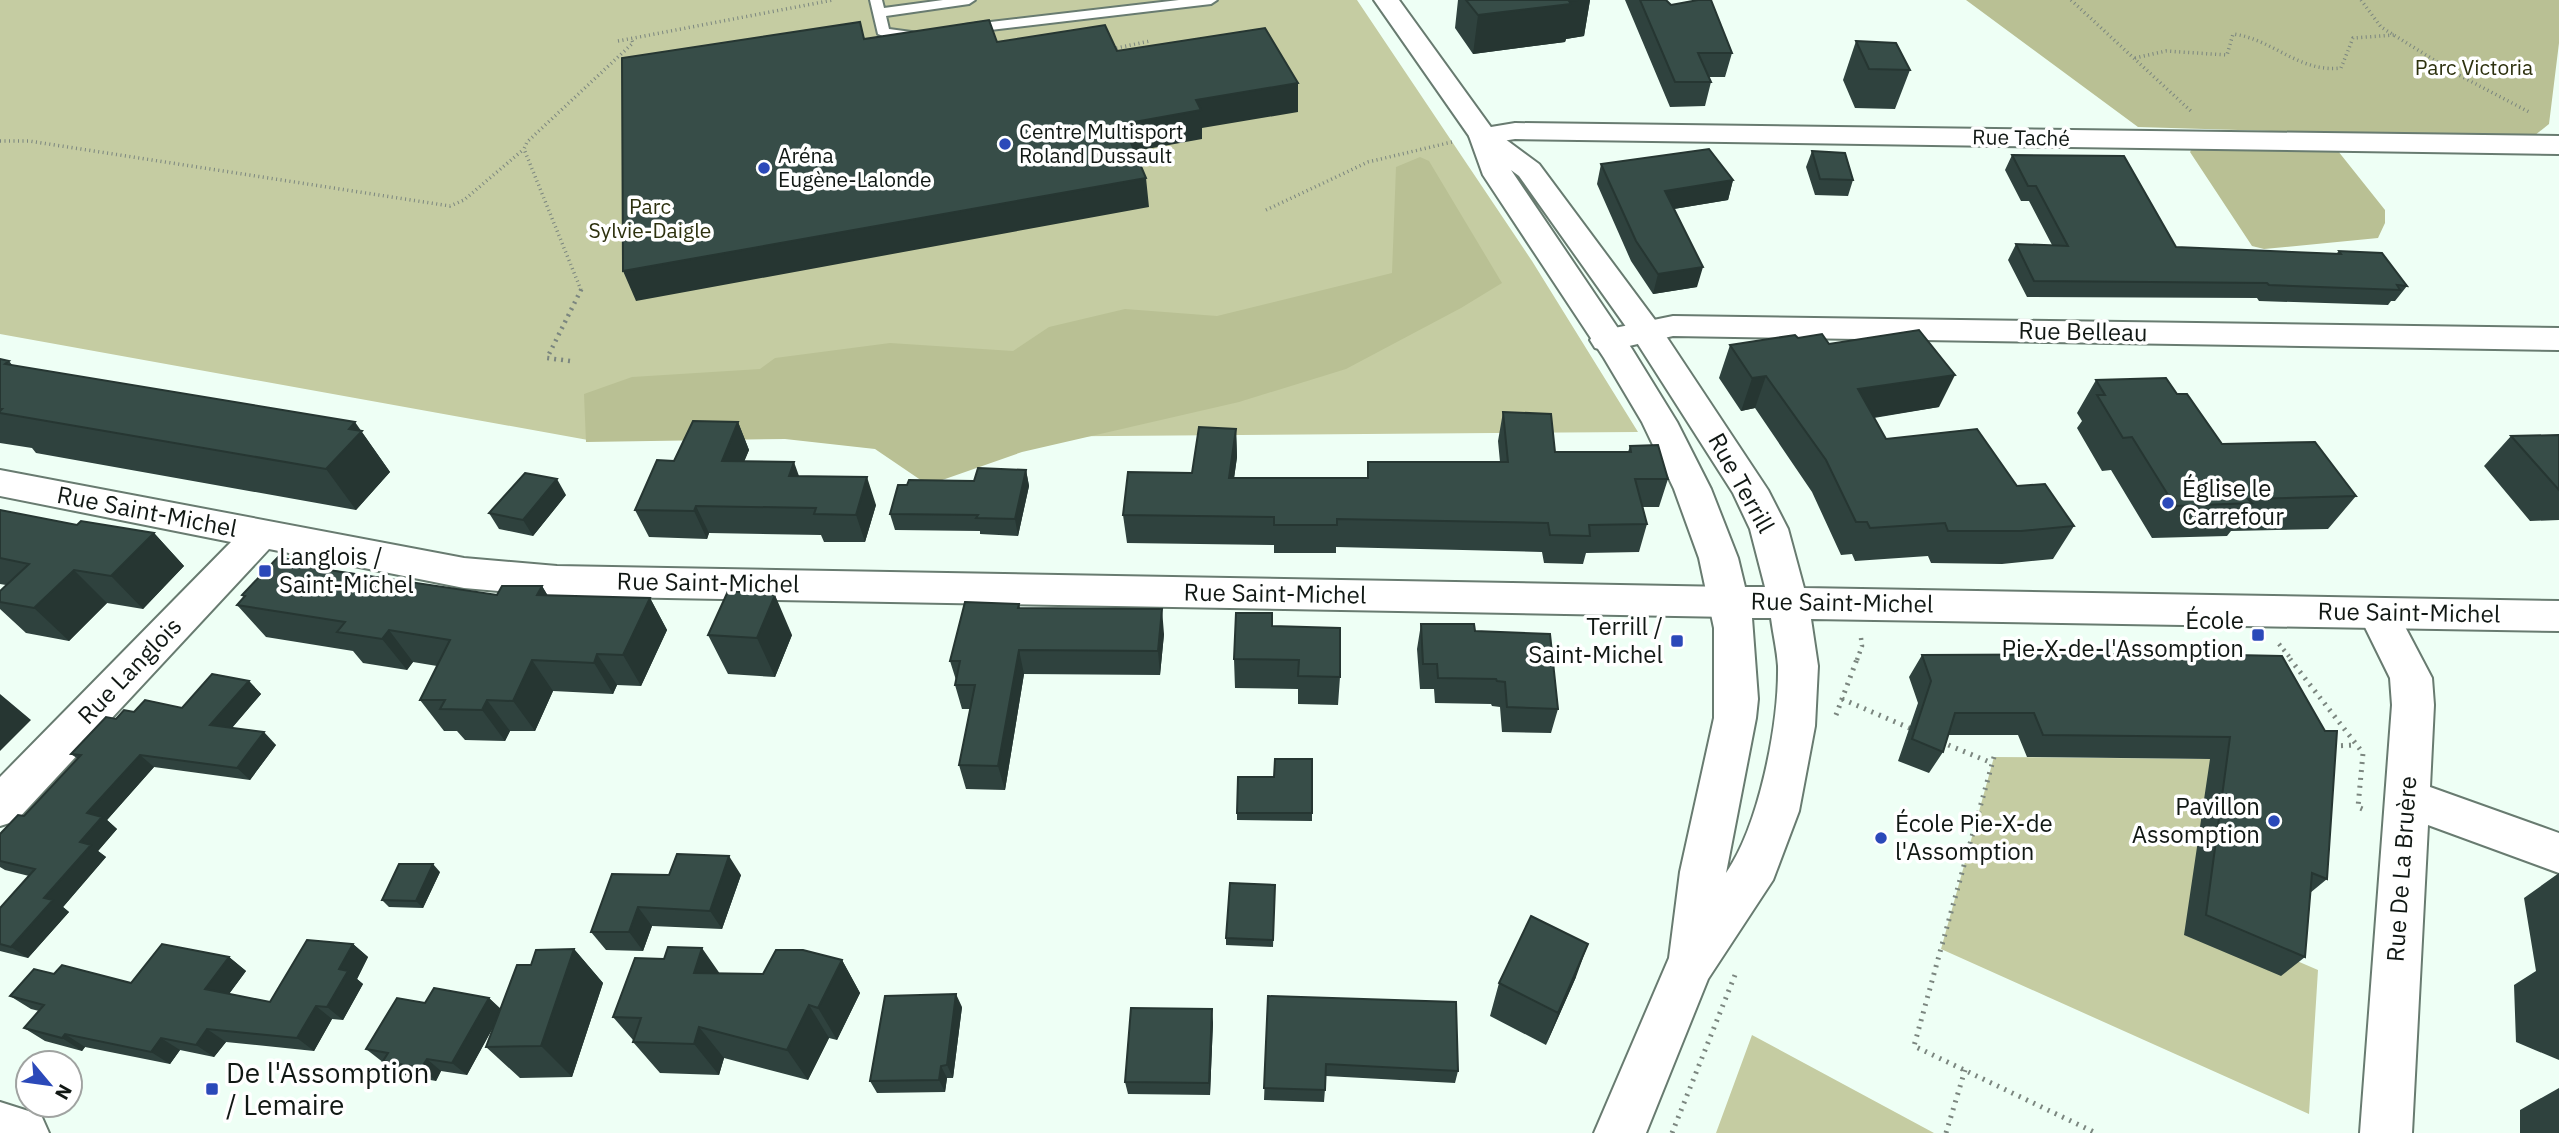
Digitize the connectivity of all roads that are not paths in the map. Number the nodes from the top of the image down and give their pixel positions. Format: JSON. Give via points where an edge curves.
{"nodes":[{"id":1,"x":969,"y":0,"type":"edge"},
{"id":2,"x":1210,"y":0,"type":"edge"},
{"id":3,"x":1386,"y":0,"type":"edge"},
{"id":4,"x":878,"y":7,"type":"edge"},
{"id":5,"x":957,"y":30,"type":"edge"},
{"id":6,"x":932,"y":34,"type":"edge"},
{"id":7,"x":1483,"y":136,"type":"junction"},
{"id":8,"x":2559,"y":145,"type":"edge"},
{"id":9,"x":1646,"y":331,"type":"junction"},
{"id":10,"x":2559,"y":339,"type":"edge"},
{"id":11,"x":1607,"y":340,"type":"junction"},
{"id":12,"x":0,"y":483,"type":"edge"},
{"id":13,"x":261,"y":534,"type":"junction"},
{"id":14,"x":1730,"y":602,"type":"junction"},
{"id":15,"x":1789,"y":603,"type":"junction"},
{"id":16,"x":2378,"y":613,"type":"junction"},
{"id":17,"x":2559,"y":616,"type":"edge"},
{"id":18,"x":0,"y":807,"type":"edge"},
{"id":19,"x":2406,"y":812,"type":"junction"},
{"id":20,"x":2559,"y":853,"type":"edge"},
{"id":21,"x":1689,"y":965,"type":"junction"},
{"id":22,"x":0,"y":1128,"type":"edge"},
{"id":23,"x":23,"y":1133,"type":"edge"},
{"id":24,"x":1620,"y":1133,"type":"edge"},
{"id":25,"x":2386,"y":1133,"type":"edge"}],
"edges":[{"from":1,"to":4,"type":"lane"},
{"from":2,"to":5,"type":"lane"},
{"from":3,"to":7,"type":"street","name":"Rue Terrill"},
{"from":4,"to":6,"type":"lane","via":[[883,31],[892,36]]},
{"from":7,"to":8,"type":"street","name":"Rue Taché","via":[[1515,131]]},
{"from":7,"to":9,"type":"street","name":"Rue Terrill","via":[[1529,170]]},
{"from":7,"to":11,"type":"street","name":"Rue Terrill","via":[[1498,175]]},
{"from":9,"to":10,"type":"street","name":"Rue Belleau","via":[[1673,326]]},
{"from":9,"to":11,"type":"street","name":"Rue Belleau"},
{"from":9,"to":15,"type":"street","name":"Rue Terrill","via":[[1750,491],[1769,529]]},
{"from":11,"to":14,"type":"street","name":"Rue Terrill","via":[[1685,470]]},
{"from":12,"to":13,"type":"street","name":"Rue Saint-Michel"},
{"from":13,"to":14,"type":"street","name":"Rue Saint-Michel","via":[[464,573],[557,581]]},
{"from":13,"to":18,"type":"street","name":"Rue Langlois"},
{"from":14,"to":15,"type":"street","name":"Rue Saint-Michel"},
{"from":14,"to":21,"type":"street","name":"Rue Terrill","via":[[1737,698],[1730,759],[1708,846]]},
{"from":15,"to":16,"type":"street","name":"Rue Saint-Michel"},
{"from":15,"to":21,"type":"street","name":"Rue Terrill","via":[[1798,666],[1794,726],[1777,811],[1757,866]]},
{"from":16,"to":17,"type":"street","name":"Rue Saint-Michel"},
{"from":16,"to":19,"type":"street","name":"Rue De La Bruère","via":[[2411,678]]},
{"from":19,"to":20,"type":"street"},
{"from":19,"to":25,"type":"street","name":"Rue De La Bruère"},
{"from":21,"to":24,"type":"street","name":"Rue Terrill"},
{"from":22,"to":23,"type":"street"}]}
